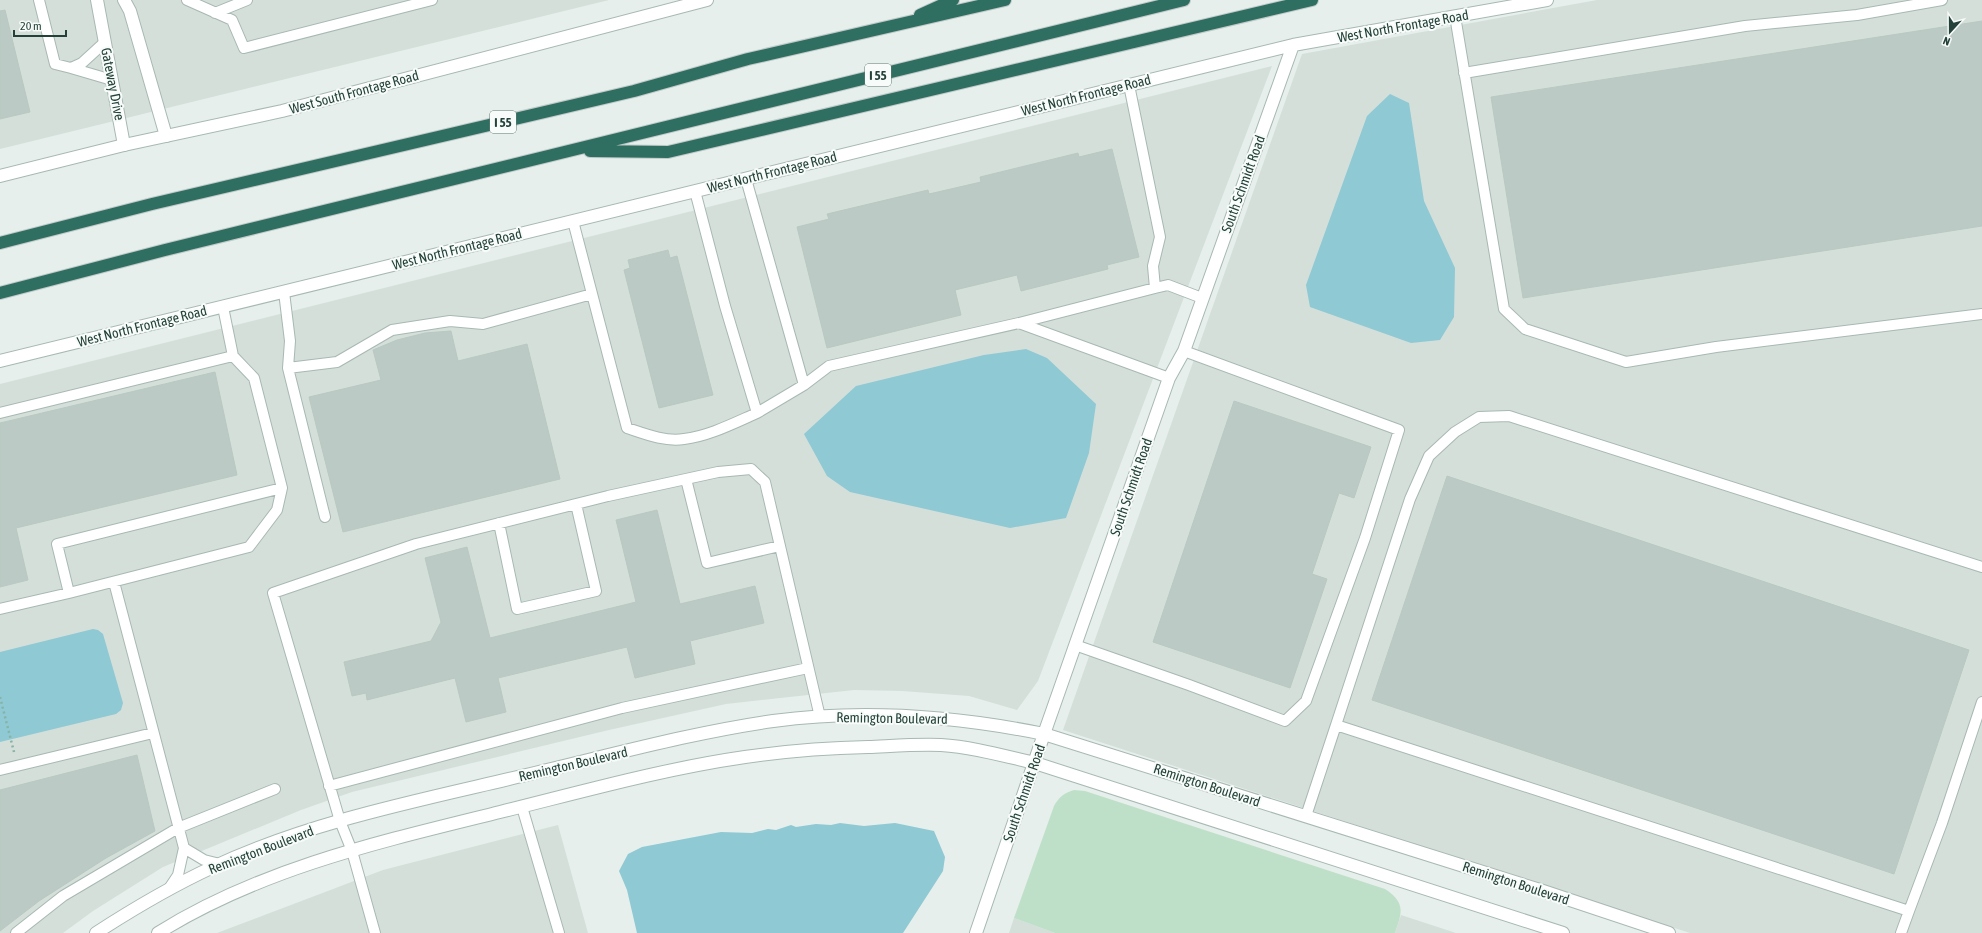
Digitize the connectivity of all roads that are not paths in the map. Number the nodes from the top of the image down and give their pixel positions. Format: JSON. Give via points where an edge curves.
{"nodes":[{"id":1,"x":39,"y":0,"type":"edge"},
{"id":2,"x":97,"y":0,"type":"edge"},
{"id":3,"x":124,"y":0,"type":"edge"},
{"id":4,"x":187,"y":0,"type":"edge"},
{"id":5,"x":247,"y":0,"type":"edge"},
{"id":6,"x":432,"y":0,"type":"edge"},
{"id":7,"x":707,"y":0,"type":"edge"},
{"id":8,"x":953,"y":0,"type":"edge"},
{"id":9,"x":1005,"y":0,"type":"edge"},
{"id":10,"x":1184,"y":0,"type":"edge"},
{"id":11,"x":1312,"y":0,"type":"edge"},
{"id":12,"x":1547,"y":0,"type":"edge"},
{"id":13,"x":1942,"y":0,"type":"edge"},
{"id":14,"x":417,"y":2,"type":"edge"},
{"id":15,"x":215,"y":13,"type":"junction"},
{"id":16,"x":1455,"y":16,"type":"junction"},
{"id":17,"x":895,"y":27,"type":"junction"},
{"id":18,"x":105,"y":42,"type":"junction"},
{"id":19,"x":1293,"y":45,"type":"junction"},
{"id":20,"x":71,"y":68,"type":"junction"},
{"id":21,"x":1464,"y":73,"type":"junction"},
{"id":22,"x":112,"y":80,"type":"junction"},
{"id":23,"x":1129,"y":85,"type":"junction"},
{"id":24,"x":166,"y":136,"type":"junction"},
{"id":25,"x":124,"y":145,"type":"junction"},
{"id":26,"x":573,"y":151,"type":"junction"},
{"id":27,"x":0,"y":176,"type":"edge"},
{"id":28,"x":746,"y":179,"type":"junction"},
{"id":29,"x":695,"y":191,"type":"junction"},
{"id":30,"x":573,"y":221,"type":"junction"},
{"id":31,"x":0,"y":243,"type":"edge"},
{"id":32,"x":1155,"y":288,"type":"junction"},
{"id":33,"x":284,"y":292,"type":"junction"},
{"id":34,"x":0,"y":293,"type":"edge"},
{"id":35,"x":592,"y":294,"type":"junction"},
{"id":36,"x":1202,"y":298,"type":"junction"},
{"id":37,"x":223,"y":307,"type":"junction"},
{"id":38,"x":1982,"y":314,"type":"edge"},
{"id":39,"x":1019,"y":323,"type":"junction"},
{"id":40,"x":1184,"y":350,"type":"junction"},
{"id":41,"x":233,"y":356,"type":"junction"},
{"id":42,"x":0,"y":361,"type":"edge"},
{"id":43,"x":288,"y":368,"type":"junction"},
{"id":44,"x":1169,"y":378,"type":"junction"},
{"id":45,"x":804,"y":385,"type":"junction"},
{"id":46,"x":0,"y":413,"type":"edge"},
{"id":47,"x":757,"y":413,"type":"junction"},
{"id":48,"x":686,"y":479,"type":"junction"},
{"id":49,"x":282,"y":488,"type":"junction"},
{"id":50,"x":576,"y":504,"type":"junction"},
{"id":51,"x":325,"y":517,"type":"dead end"},
{"id":52,"x":499,"y":523,"type":"junction"},
{"id":53,"x":780,"y":546,"type":"junction"},
{"id":54,"x":1982,"y":566,"type":"edge"},
{"id":55,"x":114,"y":582,"type":"junction"},
{"id":56,"x":68,"y":593,"type":"junction"},
{"id":57,"x":0,"y":609,"type":"edge"},
{"id":58,"x":1075,"y":645,"type":"junction"},
{"id":59,"x":808,"y":668,"type":"junction"},
{"id":60,"x":1982,"y":702,"type":"edge"},
{"id":61,"x":820,"y":718,"type":"junction"},
{"id":62,"x":1336,"y":725,"type":"junction"},
{"id":63,"x":154,"y":733,"type":"junction"},
{"id":64,"x":1044,"y":734,"type":"junction"},
{"id":65,"x":1035,"y":763,"type":"junction"},
{"id":66,"x":0,"y":770,"type":"edge"},
{"id":67,"x":329,"y":786,"type":"junction"},
{"id":68,"x":275,"y":788,"type":"dead end"},
{"id":69,"x":522,"y":807,"type":"junction"},
{"id":70,"x":1306,"y":816,"type":"junction"},
{"id":71,"x":340,"y":821,"type":"junction"},
{"id":72,"x":178,"y":828,"type":"junction"},
{"id":73,"x":184,"y":848,"type":"junction"},
{"id":74,"x":352,"y":851,"type":"junction"},
{"id":75,"x":220,"y":864,"type":"junction"},
{"id":76,"x":167,"y":892,"type":"junction"},
{"id":77,"x":1909,"y":911,"type":"junction"},
{"id":78,"x":16,"y":933,"type":"edge"},
{"id":79,"x":96,"y":933,"type":"edge"},
{"id":80,"x":158,"y":933,"type":"edge"},
{"id":81,"x":375,"y":933,"type":"edge"},
{"id":82,"x":559,"y":933,"type":"edge"},
{"id":83,"x":976,"y":933,"type":"edge"},
{"id":84,"x":1563,"y":933,"type":"edge"},
{"id":85,"x":1669,"y":933,"type":"edge"},
{"id":86,"x":1901,"y":933,"type":"edge"}],
"edges":[{"from":1,"to":20,"type":"lane","via":[[55,64]]},
{"from":2,"to":18,"type":"street","name":"Gateway Drive"},
{"from":3,"to":24,"type":"street","via":[[130,11]]},
{"from":4,"to":15,"type":"lane"},
{"from":5,"to":15,"type":"lane"},
{"from":6,"to":14,"type":"lane"},
{"from":7,"to":24,"type":"street","name":"West South Frontage Road","via":[[282,111]]},
{"from":8,"to":17,"type":"highway"},
{"from":9,"to":17,"type":"highway","number":"I 55"},
{"from":10,"to":26,"type":"highway","number":"I 55"},
{"from":11,"to":26,"type":"highway","via":[[668,152]]},
{"from":12,"to":16,"type":"street","name":"West North Frontage Road"},
{"from":13,"to":21,"type":"lane","via":[[1857,15],[1744,26]]},
{"from":14,"to":15,"type":"lane","via":[[244,48],[232,20]]},
{"from":16,"to":19,"type":"street","name":"West North Frontage Road"},
{"from":16,"to":21,"type":"lane"},
{"from":17,"to":31,"type":"highway","number":"I 55","via":[[748,59],[627,93],[152,204]]},
{"from":18,"to":20,"type":"lane","via":[[82,63]]},
{"from":18,"to":22,"type":"street","name":"Gateway Drive"},
{"from":19,"to":23,"type":"street","name":"West North Frontage Road"},
{"from":19,"to":36,"type":"street","name":"South Schmidt Road"},
{"from":20,"to":22,"type":"lane"},
{"from":21,"to":38,"type":"lane","via":[[1504,309],[1525,329],[1626,362],[1716,347]]},
{"from":22,"to":25,"type":"street","name":"Gateway Drive"},
{"from":23,"to":28,"type":"street","name":"West North Frontage Road"},
{"from":23,"to":32,"type":"lane","via":[[1160,237],[1153,266]]},
{"from":24,"to":25,"type":"street","name":"West South Frontage Road"},
{"from":25,"to":27,"type":"street","name":"West South Frontage Road"},
{"from":26,"to":34,"type":"highway","number":"I 55","via":[[165,250]]},
{"from":28,"to":29,"type":"street","name":"West North Frontage Road"},
{"from":28,"to":45,"type":"lane"},
{"from":29,"to":30,"type":"street","name":"West North Frontage Road"},
{"from":29,"to":47,"type":"lane","via":[[725,306]]},
{"from":30,"to":33,"type":"street","name":"West North Frontage Road"},
{"from":30,"to":35,"type":"lane"},
{"from":32,"to":36,"type":"lane","via":[[1168,285]]},
{"from":32,"to":39,"type":"lane"},
{"from":33,"to":37,"type":"street","name":"West North Frontage Road"},
{"from":33,"to":43,"type":"lane","via":[[290,341]]},
{"from":35,"to":43,"type":"lane","via":[[483,324],[450,321],[392,330],[336,362]]},
{"from":35,"to":47,"type":"lane","via":[[627,428],[656,437],[684,440]]},
{"from":36,"to":40,"type":"street","name":"South Schmidt Road"},
{"from":37,"to":41,"type":"lane"},
{"from":37,"to":42,"type":"street","name":"West North Frontage Road"},
{"from":39,"to":44,"type":"lane"},
{"from":39,"to":45,"type":"lane","via":[[829,366]]},
{"from":40,"to":44,"type":"street","name":"South Schmidt Road"},
{"from":40,"to":58,"type":"lane","via":[[1399,430],[1365,538],[1306,701],[1285,721]]},
{"from":41,"to":46,"type":"lane"},
{"from":41,"to":49,"type":"lane","via":[[254,378]]},
{"from":43,"to":51,"type":"lane"},
{"from":44,"to":58,"type":"street","name":"South Schmidt Road"},
{"from":45,"to":47,"type":"lane"},
{"from":48,"to":50,"type":"lane"},
{"from":48,"to":53,"type":"lane","via":[[718,472],[751,469],[765,482]]},
{"from":48,"to":53,"type":"lane","via":[[707,563]]},
{"from":49,"to":55,"type":"lane","via":[[277,510],[249,547]]},
{"from":49,"to":56,"type":"lane","via":[[57,544]]},
{"from":50,"to":52,"type":"lane"},
{"from":50,"to":52,"type":"lane","via":[[596,591],[517,609]]},
{"from":52,"to":67,"type":"lane","via":[[416,544],[273,593]]},
{"from":53,"to":59,"type":"lane"},
{"from":54,"to":62,"type":"lane","via":[[1509,416],[1479,417],[1455,432],[1428,456],[1410,500]]},
{"from":55,"to":56,"type":"lane"},
{"from":55,"to":63,"type":"lane"},
{"from":56,"to":57,"type":"lane"},
{"from":58,"to":64,"type":"street","name":"South Schmidt Road"},
{"from":59,"to":61,"type":"lane"},
{"from":59,"to":67,"type":"lane","via":[[622,708]]},
{"from":60,"to":77,"type":"lane","via":[[1942,823]]},
{"from":61,"to":64,"type":"street","name":"Remington Boulevard","via":[[881,715],[962,720]]},
{"from":61,"to":71,"type":"street","name":"Remington Boulevard","via":[[775,721],[705,732]]},
{"from":62,"to":70,"type":"lane"},
{"from":62,"to":77,"type":"lane"},
{"from":63,"to":66,"type":"lane"},
{"from":63,"to":72,"type":"lane"},
{"from":64,"to":65,"type":"street","name":"South Schmidt Road"},
{"from":64,"to":70,"type":"street","name":"Remington Boulevard"},
{"from":65,"to":69,"type":"street","name":"Remington Boulevard","via":[[982,750],[940,745],[823,749],[745,757],[674,770]]},
{"from":65,"to":83,"type":"street","name":"South Schmidt Road"},
{"from":65,"to":84,"type":"street","name":"Remington Boulevard"},
{"from":67,"to":71,"type":"lane"},
{"from":68,"to":72,"type":"lane"},
{"from":69,"to":74,"type":"street","name":"Remington Boulevard"},
{"from":69,"to":82,"type":"lane"},
{"from":70,"to":85,"type":"street","name":"Remington Boulevard"},
{"from":71,"to":74,"type":"lane"},
{"from":71,"to":75,"type":"street","name":"Remington Boulevard","via":[[278,841]]},
{"from":72,"to":73,"type":"lane"},
{"from":72,"to":78,"type":"lane","via":[[63,896]]},
{"from":73,"to":75,"type":"lane","via":[[204,860]]},
{"from":73,"to":76,"type":"lane","via":[[178,875]]},
{"from":74,"to":80,"type":"street","name":"Remington Boulevard","via":[[298,867],[230,894]]},
{"from":74,"to":81,"type":"lane"},
{"from":75,"to":76,"type":"street","name":"Remington Boulevard"},
{"from":76,"to":79,"type":"street","name":"Remington Boulevard"},
{"from":77,"to":86,"type":"lane"}]}
